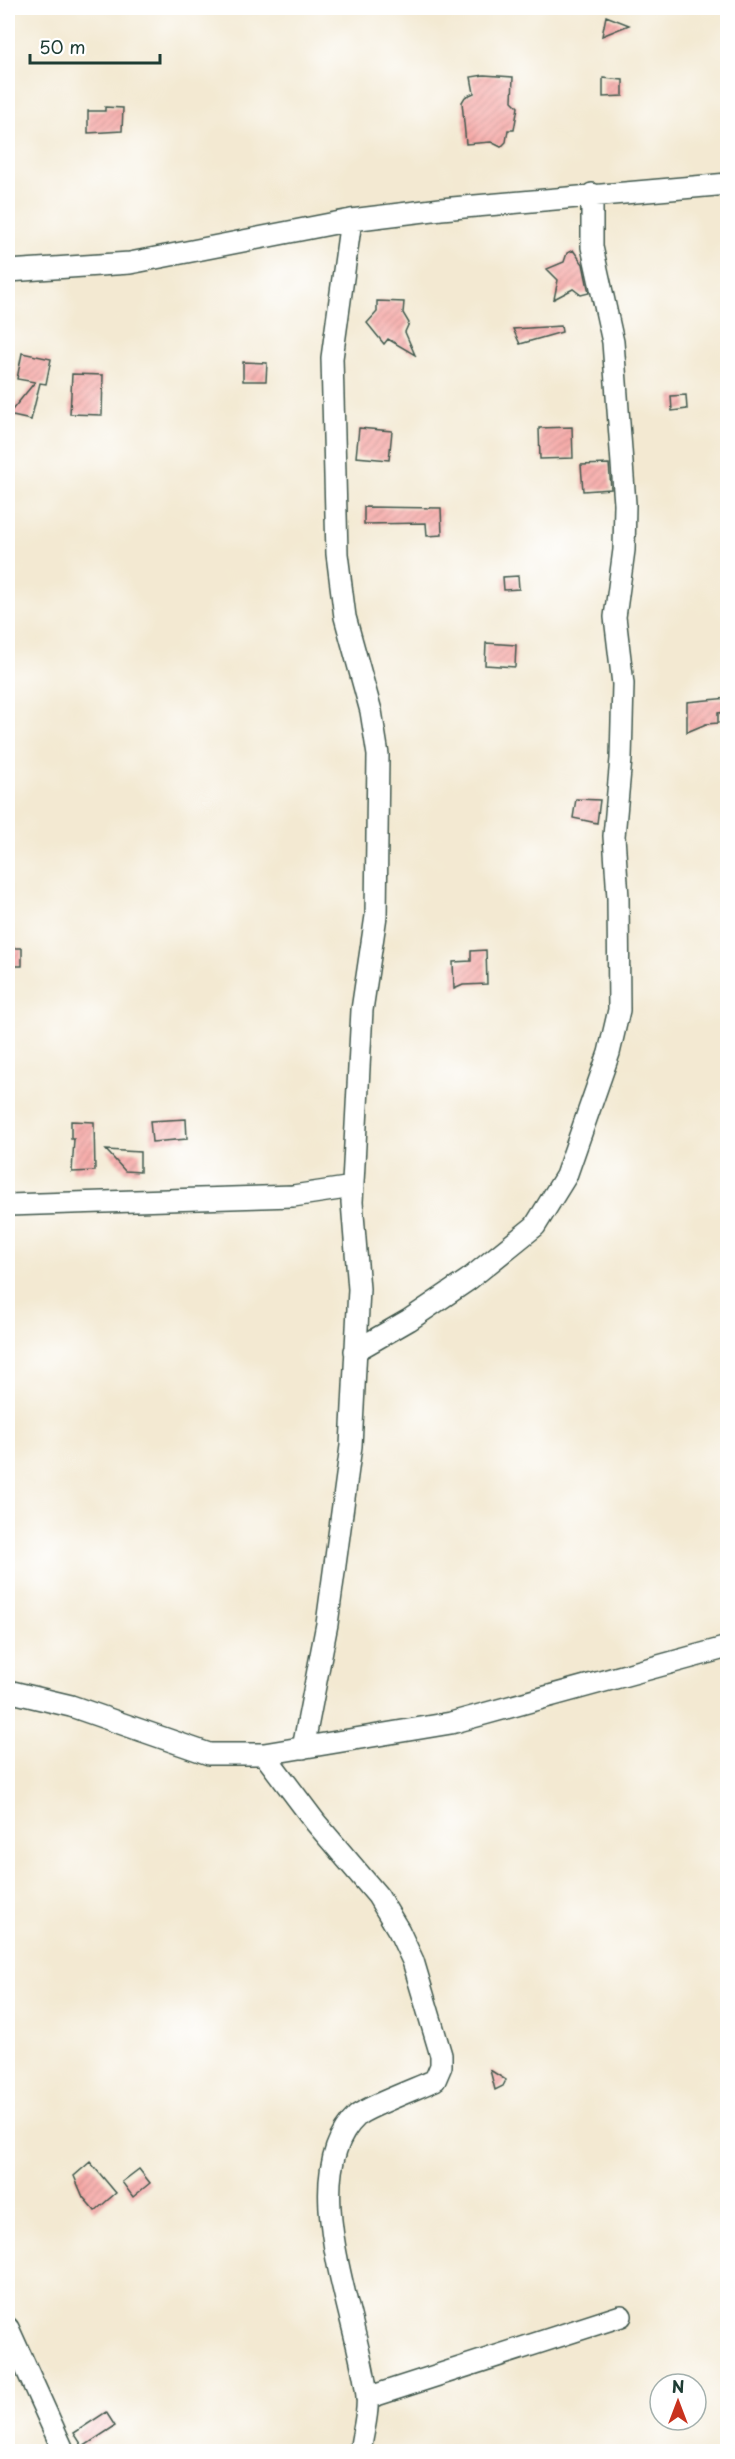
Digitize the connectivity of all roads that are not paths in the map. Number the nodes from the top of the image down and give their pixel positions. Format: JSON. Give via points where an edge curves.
{"nodes":[{"id":1,"x":728,"y":184,"type":"edge"},
{"id":2,"x":592,"y":194,"type":"junction"},
{"id":3,"x":351,"y":220,"type":"junction"},
{"id":4,"x":8,"y":271,"type":"edge"},
{"id":5,"x":353,"y":1187,"type":"junction"},
{"id":6,"x":8,"y":1205,"type":"edge"},
{"id":7,"x":356,"y":1351,"type":"junction"},
{"id":8,"x":728,"y":1647,"type":"edge"},
{"id":9,"x":8,"y":1691,"type":"edge"},
{"id":10,"x":303,"y":1748,"type":"junction"},
{"id":11,"x":264,"y":1754,"type":"junction"},
{"id":12,"x":621,"y":2316,"type":"dead end"},
{"id":13,"x":8,"y":2328,"type":"edge"},
{"id":14,"x":367,"y":2398,"type":"junction"},
{"id":15,"x":64,"y":2451,"type":"edge"},
{"id":16,"x":358,"y":2451,"type":"edge"}],
"edges":[{"from":1,"to":2,"type":"street"},
{"from":2,"to":3,"type":"street"},
{"from":2,"to":7,"type":"street","via":[[592,247],[613,342],[625,504],[624,550],[615,617],[623,684],[614,836],[619,1010],[609,1053],[566,1176],[535,1226],[468,1280]]},
{"from":3,"to":4,"type":"street","via":[[130,263]]},
{"from":3,"to":5,"type":"street","via":[[332,357],[337,554],[345,617],[371,711],[378,755],[376,916],[362,1010]]},
{"from":5,"to":6,"type":"street","via":[[282,1196]]},
{"from":5,"to":7,"type":"street","via":[[359,1289]]},
{"from":7,"to":10,"type":"street","via":[[351,1446],[330,1602]]},
{"from":8,"to":10,"type":"street","via":[[451,1723]]},
{"from":9,"to":11,"type":"street","via":[[71,1706],[209,1754]]},
{"from":10,"to":11,"type":"street"},
{"from":11,"to":14,"type":"street","via":[[378,1896],[399,1930],[413,1961],[441,2055],[435,2080],[358,2114],[338,2140],[331,2174],[330,2219]]},
{"from":12,"to":14,"type":"street"},
{"from":13,"to":15,"type":"street"},
{"from":14,"to":16,"type":"street"}]}
